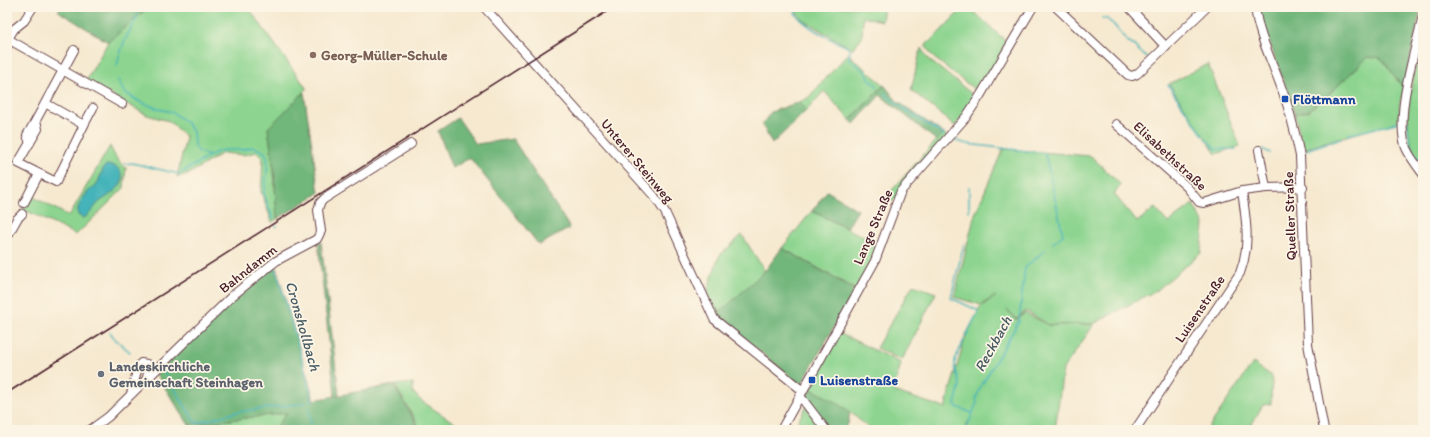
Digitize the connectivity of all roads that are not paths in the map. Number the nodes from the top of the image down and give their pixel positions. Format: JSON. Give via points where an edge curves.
{"nodes":[{"id":1,"x":33,"y":7,"type":"edge"},
{"id":2,"x":484,"y":7,"type":"edge"},
{"id":3,"x":1033,"y":7,"type":"edge"},
{"id":4,"x":1056,"y":7,"type":"edge"},
{"id":5,"x":1129,"y":7,"type":"edge"},
{"id":6,"x":1207,"y":7,"type":"edge"},
{"id":7,"x":1255,"y":7,"type":"edge"},
{"id":8,"x":1423,"y":15,"type":"edge"},
{"id":9,"x":8,"y":39,"type":"junction"},
{"id":10,"x":7,"y":47,"type":"edge"},
{"id":11,"x":1166,"y":47,"type":"junction"},
{"id":12,"x":74,"y":50,"type":"dead end"},
{"id":13,"x":62,"y":70,"type":"junction"},
{"id":14,"x":45,"y":103,"type":"junction"},
{"id":15,"x":122,"y":104,"type":"dead end"},
{"id":16,"x":93,"y":108,"type":"dead end"},
{"id":17,"x":1116,"y":124,"type":"dead end"},
{"id":18,"x":84,"y":125,"type":"junction"},
{"id":19,"x":410,"y":144,"type":"dead end"},
{"id":20,"x":1259,"y":150,"type":"dead end"},
{"id":21,"x":39,"y":174,"type":"junction"},
{"id":22,"x":1423,"y":174,"type":"edge"},
{"id":23,"x":1302,"y":187,"type":"junction"},
{"id":24,"x":1266,"y":188,"type":"junction"},
{"id":25,"x":1242,"y":191,"type":"junction"},
{"id":26,"x":24,"y":203,"type":"dead end"},
{"id":27,"x":22,"y":214,"type":"dead end"},
{"id":28,"x":7,"y":237,"type":"edge"},
{"id":29,"x":147,"y":378,"type":"junction"},
{"id":30,"x":131,"y":394,"type":"junction"},
{"id":31,"x":802,"y":394,"type":"junction"},
{"id":32,"x":90,"y":430,"type":"edge"},
{"id":33,"x":781,"y":430,"type":"edge"},
{"id":34,"x":826,"y":430,"type":"edge"},
{"id":35,"x":1135,"y":430,"type":"edge"},
{"id":36,"x":1324,"y":430,"type":"edge"}],
"edges":[{"from":1,"to":9,"type":"street"},
{"from":2,"to":31,"type":"street","name":"Unterer Steinweg","via":[[654,196],[665,212],[714,319]]},
{"from":3,"to":31,"type":"street","name":"Lange Straße","via":[[966,117],[901,191],[875,261]]},
{"from":4,"to":11,"type":"street","via":[[1128,75],[1137,74]]},
{"from":5,"to":11,"type":"street"},
{"from":6,"to":11,"type":"street"},
{"from":7,"to":23,"type":"street","name":"Queller Straße","via":[[1261,35],[1296,136]]},
{"from":8,"to":22,"type":"street","via":[[1403,115],[1406,148]]},
{"from":9,"to":10,"type":"street"},
{"from":9,"to":13,"type":"street"},
{"from":12,"to":13,"type":"street"},
{"from":13,"to":14,"type":"street"},
{"from":13,"to":15,"type":"street"},
{"from":14,"to":18,"type":"street"},
{"from":14,"to":21,"type":"street","via":[[36,120],[38,130],[18,163]]},
{"from":16,"to":18,"type":"street"},
{"from":17,"to":25,"type":"street","name":"Elisabethstraße","via":[[1187,187],[1199,202],[1204,203]]},
{"from":18,"to":21,"type":"street","via":[[56,182]]},
{"from":19,"to":29,"type":"street","name":"Bahndamm","via":[[324,199],[318,210],[321,231],[317,238],[276,260],[232,296]]},
{"from":20,"to":24,"type":"street"},
{"from":21,"to":26,"type":"street"},
{"from":23,"to":24,"type":"street","name":"Elisabethstraße"},
{"from":23,"to":36,"type":"street","name":"Queller Straße","via":[[1308,344]]},
{"from":24,"to":25,"type":"street","name":"Elisabethstraße"},
{"from":25,"to":35,"type":"street","name":"Luisenstraße","via":[[1247,230],[1246,252],[1240,273]]},
{"from":27,"to":28,"type":"street"},
{"from":29,"to":30,"type":"street","name":"Bahndamm"},
{"from":29,"to":30,"type":"street","via":[[150,367],[141,363]]},
{"from":30,"to":32,"type":"street","name":"Bahndamm","via":[[108,417]]},
{"from":31,"to":33,"type":"street","name":"Lange Straße"},
{"from":31,"to":34,"type":"street"}]}
